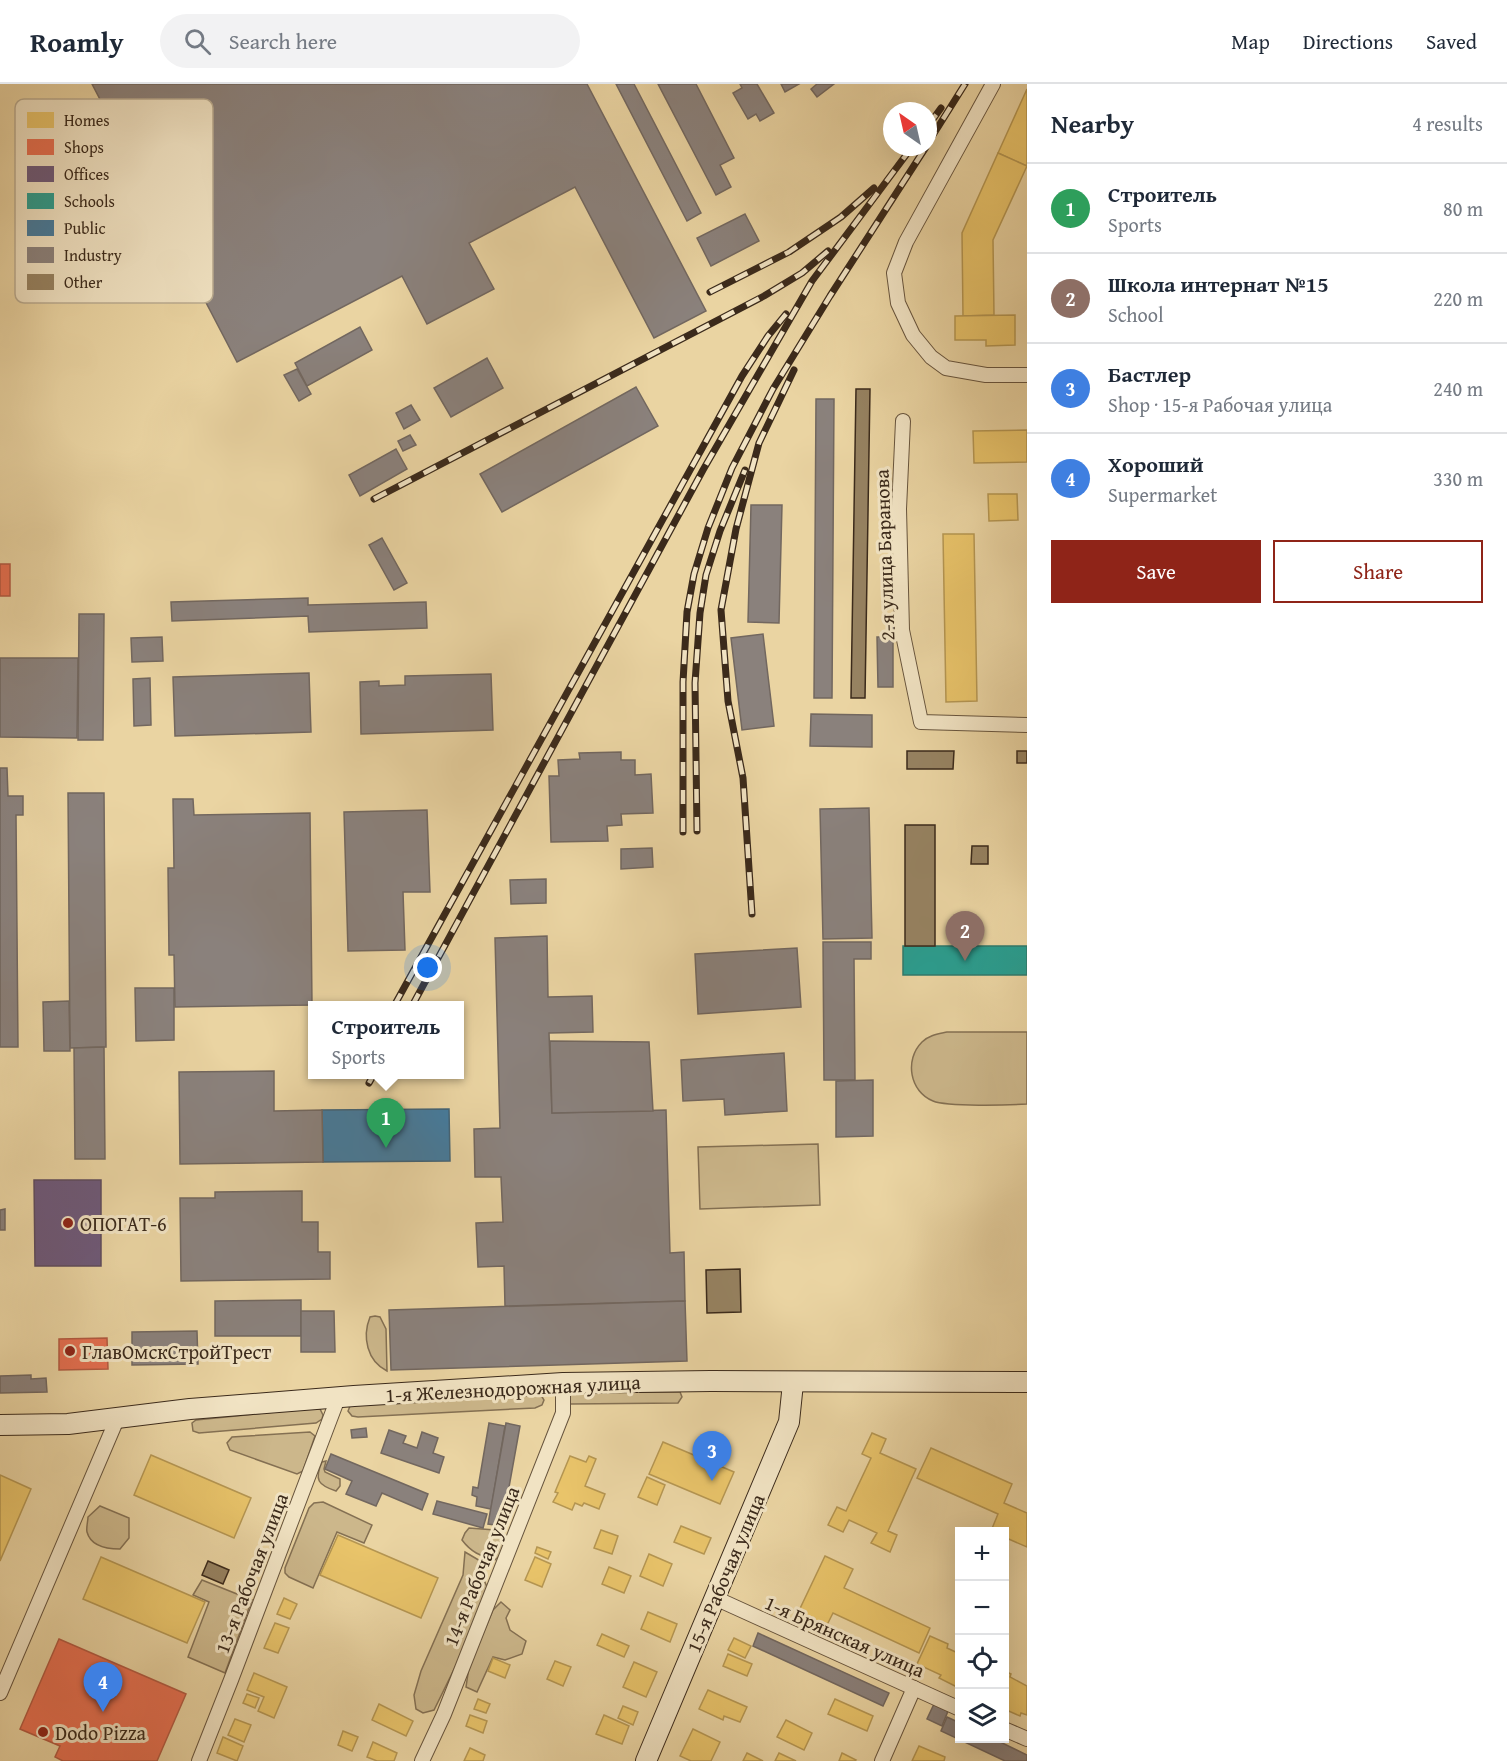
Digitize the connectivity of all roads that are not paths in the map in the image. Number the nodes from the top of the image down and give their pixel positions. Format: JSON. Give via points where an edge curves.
{"nodes":[{"id":1,"x":993,"y":84,"type":"edge"},
{"id":2,"x":1027,"y":375,"type":"edge"},
{"id":3,"x":903,"y":421,"type":"dead end"},
{"id":4,"x":1027,"y":725,"type":"edge"},
{"id":5,"x":1027,"y":1382,"type":"edge"},
{"id":6,"x":562,"y":1383,"type":"junction"},
{"id":7,"x":793,"y":1383,"type":"junction"},
{"id":8,"x":338,"y":1398,"type":"junction"},
{"id":9,"x":117,"y":1419,"type":"junction"},
{"id":10,"x":0,"y":1425,"type":"edge"},
{"id":11,"x":715,"y":1598,"type":"junction"},
{"id":12,"x":914,"y":1688,"type":"junction"},
{"id":13,"x":0,"y":1693,"type":"edge"},
{"id":14,"x":955,"y":1707,"type":"edge"},
{"id":15,"x":1009,"y":1731,"type":"edge"},
{"id":16,"x":1027,"y":1739,"type":"edge"},
{"id":17,"x":199,"y":1761,"type":"edge"},
{"id":18,"x":422,"y":1761,"type":"edge"},
{"id":19,"x":646,"y":1761,"type":"edge"},
{"id":20,"x":882,"y":1761,"type":"edge"}],
"edges":[{"from":1,"to":2,"type":"street","via":[[906,242],[894,273],[898,303],[913,335],[931,357],[946,368],[986,375]]},
{"from":3,"to":4,"type":"street","name":"2-я улица Баранова","via":[[899,509],[902,630],[921,722]]},
{"from":5,"to":7,"type":"street","name":"1-я Железнодорожная улица"},
{"from":6,"to":7,"type":"street","name":"1-я Железнодорожная улица"},
{"from":6,"to":8,"type":"street","name":"1-я Железнодорожная улица"},
{"from":6,"to":18,"type":"street","name":"14-я Рабочая улица","via":[[563,1413]]},
{"from":7,"to":11,"type":"street","name":"15-я Рабочая улица","via":[[789,1422]]},
{"from":8,"to":9,"type":"street","name":"1-я Железнодорожная улица","via":[[190,1409]]},
{"from":8,"to":17,"type":"street","name":"13-я Рабочая улица"},
{"from":9,"to":10,"type":"street","name":"1-я Железнодорожная улица"},
{"from":9,"to":13,"type":"street"},
{"from":11,"to":12,"type":"street","name":"1-я Брянская улица"},
{"from":11,"to":19,"type":"street","name":"15-я Рабочая улица"},
{"from":12,"to":14,"type":"street","name":"1-я Брянская улица"},
{"from":12,"to":20,"type":"street"},
{"from":15,"to":16,"type":"street"}]}
